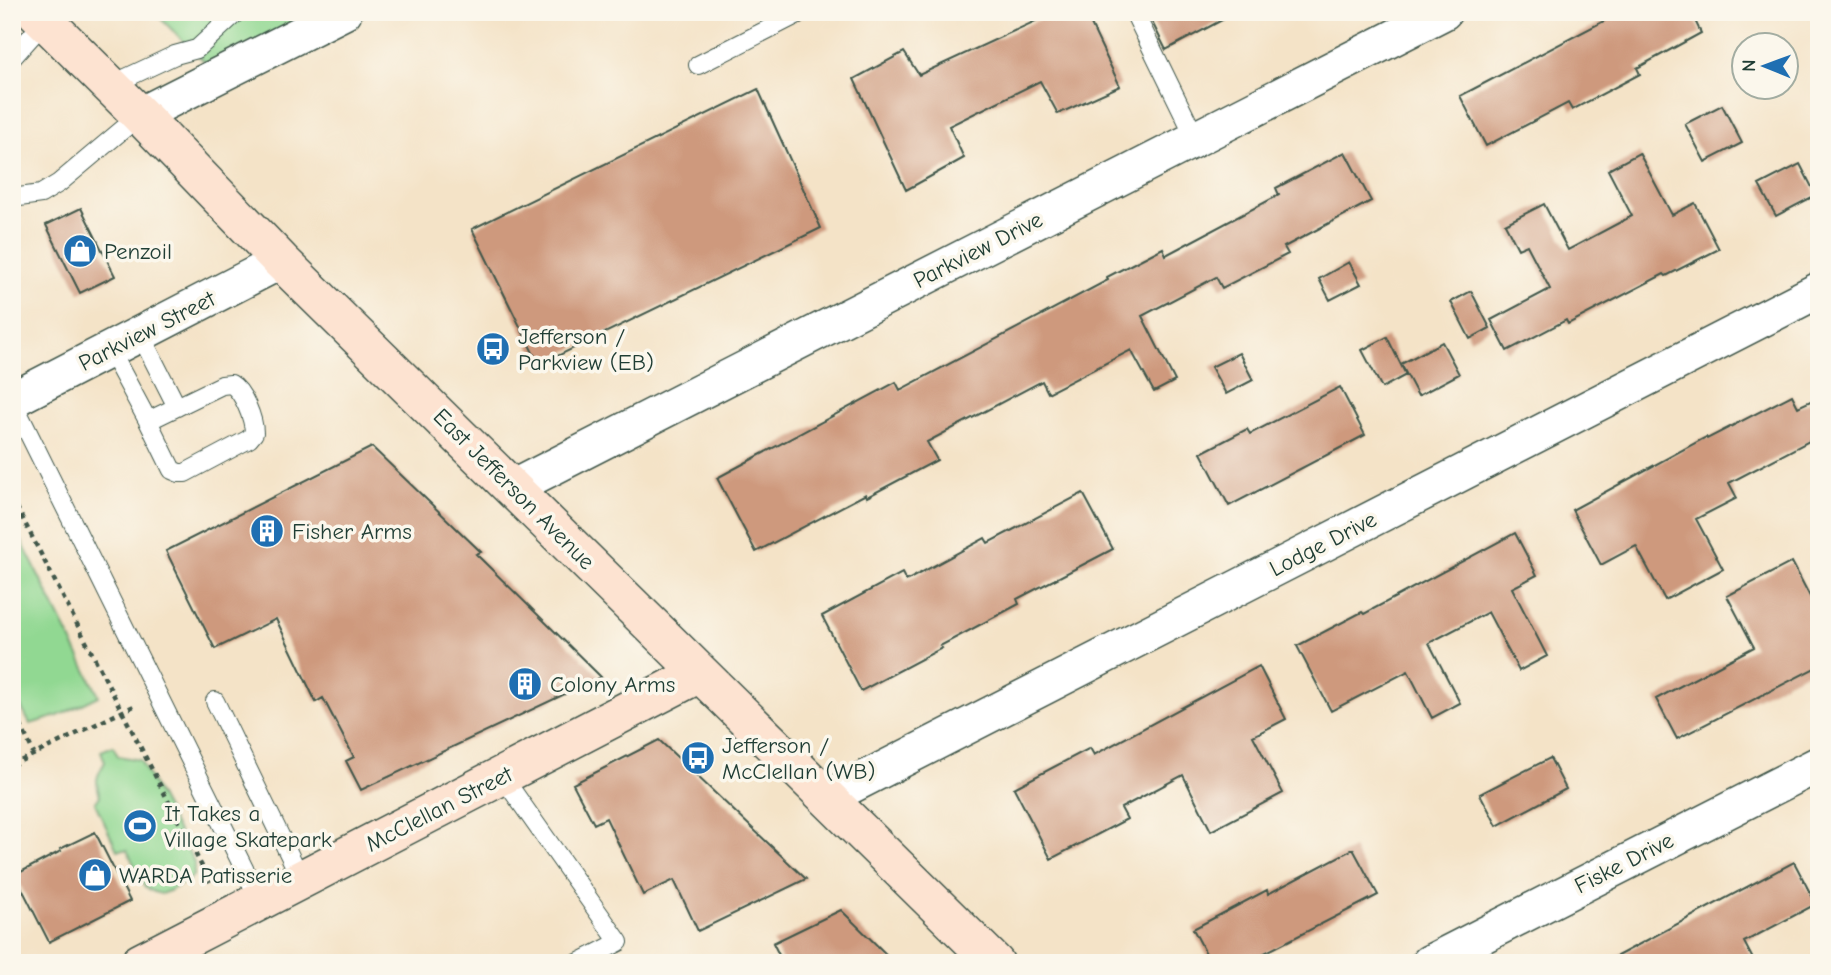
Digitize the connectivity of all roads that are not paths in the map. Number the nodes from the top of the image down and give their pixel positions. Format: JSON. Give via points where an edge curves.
{"nodes":[{"id":1,"x":237,"y":12,"type":"edge"},
{"id":2,"x":344,"y":12,"type":"edge"},
{"id":3,"x":802,"y":12,"type":"edge"},
{"id":4,"x":1134,"y":12,"type":"edge"},
{"id":5,"x":1444,"y":12,"type":"edge"},
{"id":6,"x":41,"y":17,"type":"edge"},
{"id":7,"x":12,"y":58,"type":"edge"},
{"id":8,"x":698,"y":65,"type":"dead end"},
{"id":9,"x":109,"y":86,"type":"junction"},
{"id":10,"x":140,"y":115,"type":"junction"},
{"id":11,"x":1196,"y":139,"type":"junction"},
{"id":12,"x":12,"y":198,"type":"edge"},
{"id":13,"x":281,"y":261,"type":"junction"},
{"id":14,"x":1819,"y":290,"type":"edge"},
{"id":15,"x":125,"y":342,"type":"junction"},
{"id":16,"x":12,"y":400,"type":"edge"},
{"id":17,"x":177,"y":407,"type":"junction"},
{"id":18,"x":148,"y":421,"type":"junction"},
{"id":19,"x":512,"y":488,"type":"junction"},
{"id":20,"x":700,"y":673,"type":"junction"},
{"id":21,"x":215,"y":701,"type":"dead end"},
{"id":22,"x":1819,"y":764,"type":"edge"},
{"id":23,"x":502,"y":776,"type":"junction"},
{"id":24,"x":827,"y":799,"type":"junction"},
{"id":25,"x":302,"y":879,"type":"junction"},
{"id":26,"x":260,"y":901,"type":"junction"},
{"id":27,"x":140,"y":963,"type":"edge"},
{"id":28,"x":578,"y":963,"type":"edge"},
{"id":29,"x":995,"y":963,"type":"edge"},
{"id":30,"x":1429,"y":963,"type":"edge"}],
"edges":[{"from":1,"to":9,"type":"lane","via":[[197,49]]},
{"from":2,"to":10,"type":"street"},
{"from":3,"to":8,"type":"lane"},
{"from":4,"to":11,"type":"lane"},
{"from":5,"to":11,"type":"street","name":"Parkview Drive"},
{"from":6,"to":7,"type":"lane"},
{"from":6,"to":9,"type":"main road","name":"East Jefferson Avenue"},
{"from":9,"to":10,"type":"main road","name":"East Jefferson Avenue"},
{"from":10,"to":12,"type":"lane","via":[[59,183],[41,194]]},
{"from":10,"to":13,"type":"main road","name":"East Jefferson Avenue"},
{"from":11,"to":19,"type":"street","name":"Parkview Drive"},
{"from":13,"to":15,"type":"street","name":"Parkview Street"},
{"from":13,"to":19,"type":"main road","name":"East Jefferson Avenue"},
{"from":14,"to":24,"type":"street","name":"Lodge Drive"},
{"from":15,"to":16,"type":"street","name":"Parkview Street"},
{"from":15,"to":17,"type":"lane"},
{"from":15,"to":18,"type":"lane"},
{"from":16,"to":26,"type":"lane"},
{"from":17,"to":18,"type":"lane"},
{"from":17,"to":18,"type":"lane","via":[[231,384],[239,389],[254,433],[178,474]]},
{"from":19,"to":20,"type":"main road","name":"East Jefferson Avenue"},
{"from":20,"to":23,"type":"main road","name":"McClellan Street"},
{"from":20,"to":24,"type":"main road","name":"East Jefferson Avenue"},
{"from":21,"to":25,"type":"lane"},
{"from":22,"to":30,"type":"street","name":"Fiske Drive"},
{"from":23,"to":25,"type":"main road","name":"McClellan Street"},
{"from":23,"to":28,"type":"lane","via":[[619,942]]},
{"from":24,"to":29,"type":"main road","name":"East Jefferson Avenue"},
{"from":25,"to":26,"type":"main road","name":"McClellan Street"},
{"from":26,"to":27,"type":"main road","name":"McClellan Street"}]}
